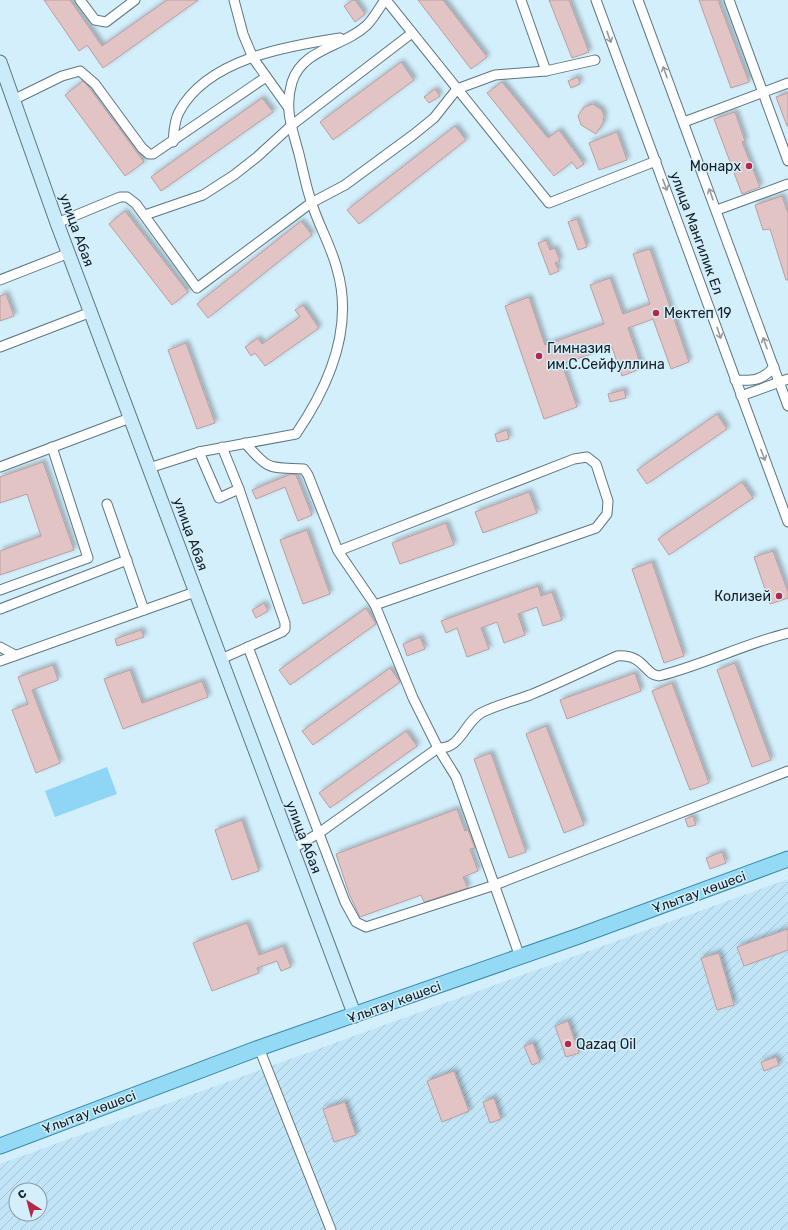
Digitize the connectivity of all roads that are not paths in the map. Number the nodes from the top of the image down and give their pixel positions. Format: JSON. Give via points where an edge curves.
{"nodes":[{"id":1,"x":80,"y":0,"type":"edge"},
{"id":2,"x":135,"y":0,"type":"edge"},
{"id":3,"x":234,"y":0,"type":"edge"},
{"id":4,"x":385,"y":0,"type":"edge"},
{"id":5,"x":521,"y":0,"type":"edge"},
{"id":6,"x":596,"y":0,"type":"edge"},
{"id":7,"x":638,"y":0,"type":"edge"},
{"id":8,"x":729,"y":0,"type":"edge"},
{"id":9,"x":412,"y":33,"type":"junction"},
{"id":10,"x":349,"y":36,"type":"junction"},
{"id":11,"x":253,"y":58,"type":"junction"},
{"id":12,"x":595,"y":60,"type":"dead end"},
{"id":13,"x":0,"y":62,"type":"edge"},
{"id":14,"x":546,"y":71,"type":"junction"},
{"id":15,"x":266,"y":77,"type":"junction"},
{"id":16,"x":788,"y":83,"type":"edge"},
{"id":17,"x":457,"y":89,"type":"junction"},
{"id":18,"x":763,"y":92,"type":"junction"},
{"id":19,"x":13,"y":100,"type":"junction"},
{"id":20,"x":288,"y":107,"type":"junction"},
{"id":21,"x":684,"y":122,"type":"junction"},
{"id":22,"x":292,"y":125,"type":"junction"},
{"id":23,"x":173,"y":142,"type":"junction"},
{"id":24,"x":656,"y":161,"type":"junction"},
{"id":25,"x":788,"y":161,"type":"edge"},
{"id":26,"x":788,"y":184,"type":"edge"},
{"id":27,"x":311,"y":203,"type":"junction"},
{"id":28,"x":717,"y":210,"type":"junction"},
{"id":29,"x":145,"y":215,"type":"junction"},
{"id":30,"x":57,"y":223,"type":"junction"},
{"id":31,"x":69,"y":253,"type":"junction"},
{"id":32,"x":0,"y":280,"type":"edge"},
{"id":33,"x":91,"y":312,"type":"junction"},
{"id":34,"x":0,"y":347,"type":"edge"},
{"id":35,"x":774,"y":367,"type":"junction"},
{"id":36,"x":735,"y":380,"type":"junction"},
{"id":37,"x":784,"y":381,"type":"edge"},
{"id":38,"x":741,"y":396,"type":"junction"},
{"id":39,"x":788,"y":406,"type":"edge"},
{"id":40,"x":130,"y":418,"type":"junction"},
{"id":41,"x":245,"y":443,"type":"junction"},
{"id":42,"x":52,"y":447,"type":"junction"},
{"id":43,"x":222,"y":447,"type":"junction"},
{"id":44,"x":199,"y":452,"type":"junction"},
{"id":45,"x":0,"y":466,"type":"edge"},
{"id":46,"x":149,"y":468,"type":"junction"},
{"id":47,"x":239,"y":489,"type":"junction"},
{"id":48,"x":108,"y":504,"type":"dead end"},
{"id":49,"x":788,"y":522,"type":"edge"},
{"id":50,"x":338,"y":551,"type":"junction"},
{"id":51,"x":127,"y":560,"type":"junction"},
{"id":52,"x":0,"y":590,"type":"edge"},
{"id":53,"x":195,"y":592,"type":"junction"},
{"id":54,"x":375,"y":605,"type":"junction"},
{"id":55,"x":0,"y":609,"type":"edge"},
{"id":56,"x":144,"y":610,"type":"junction"},
{"id":57,"x":788,"y":633,"type":"edge"},
{"id":58,"x":0,"y":647,"type":"edge"},
{"id":59,"x":248,"y":647,"type":"junction"},
{"id":60,"x":15,"y":655,"type":"junction"},
{"id":61,"x":220,"y":659,"type":"junction"},
{"id":62,"x":0,"y":660,"type":"edge"},
{"id":63,"x":438,"y":748,"type":"junction"},
{"id":64,"x":788,"y":771,"type":"edge"},
{"id":65,"x":318,"y":833,"type":"junction"},
{"id":66,"x":292,"y":849,"type":"junction"},
{"id":67,"x":788,"y":859,"type":"edge"},
{"id":68,"x":495,"y":885,"type":"junction"},
{"id":69,"x":520,"y":957,"type":"junction"},
{"id":70,"x":355,"y":1016,"type":"junction"},
{"id":71,"x":259,"y":1048,"type":"junction"},
{"id":72,"x":0,"y":1146,"type":"edge"},
{"id":73,"x":331,"y":1230,"type":"edge"}],
"edges":[{"from":1,"to":2,"type":"street","via":[[94,20],[106,22]]},
{"from":3,"to":11,"type":"street","via":[[243,34]]},
{"from":4,"to":9,"type":"street"},
{"from":4,"to":10,"type":"street","via":[[366,25]]},
{"from":5,"to":14,"type":"street"},
{"from":6,"to":24,"type":"street","name":"улица Мангилик Ел","one_way":true},
{"from":21,"to":7,"type":"street","name":"улица Мангилик Ел","one_way":true},
{"from":8,"to":18,"type":"street"},
{"from":9,"to":17,"type":"street"},
{"from":9,"to":22,"type":"street"},
{"from":10,"to":11,"type":"street","via":[[280,48]]},
{"from":10,"to":20,"type":"street","via":[[315,54],[300,66],[292,82]]},
{"from":11,"to":15,"type":"street"},
{"from":11,"to":23,"type":"street","via":[[216,74],[202,84],[179,112],[174,125]]},
{"from":12,"to":14,"type":"street"},
{"from":13,"to":19,"type":"street","name":"улица Абая"},
{"from":14,"to":17,"type":"street","via":[[495,76]]},
{"from":15,"to":20,"type":"street"},
{"from":15,"to":23,"type":"street"},
{"from":16,"to":18,"type":"street"},
{"from":17,"to":24,"type":"street","via":[[549,203]]},
{"from":17,"to":27,"type":"street","via":[[434,118],[413,135],[345,185]]},
{"from":18,"to":21,"type":"street"},
{"from":18,"to":25,"type":"street"},
{"from":19,"to":23,"type":"street","via":[[62,76],[80,71],[95,84],[148,154],[154,154]]},
{"from":19,"to":30,"type":"street","name":"улица Абая"},
{"from":20,"to":22,"type":"street"},
{"from":28,"to":21,"type":"street","name":"улица Мангилик Ел","one_way":true},
{"from":22,"to":27,"type":"street"},
{"from":22,"to":29,"type":"street","via":[[257,157],[203,195]]},
{"from":24,"to":36,"type":"street","name":"улица Мангилик Ел","one_way":true},
{"from":26,"to":28,"type":"street"},
{"from":27,"to":29,"type":"street","via":[[197,288]]},
{"from":27,"to":41,"type":"street","via":[[337,268],[342,289],[343,314],[337,350],[314,407],[296,434]]},
{"from":35,"to":28,"type":"street","name":"улица Мангилик Ел","one_way":true},
{"from":29,"to":30,"type":"street","via":[[136,204],[126,197],[120,197]]},
{"from":30,"to":31,"type":"street","name":"улица Абая"},
{"from":31,"to":32,"type":"street"},
{"from":31,"to":33,"type":"street","name":"улица Абая"},
{"from":33,"to":34,"type":"street"},
{"from":33,"to":40,"type":"street","name":"улица Абая"},
{"from":35,"to":36,"type":"street","via":[[761,379]]},
{"from":35,"to":37,"type":"street","name":"улица Мангилик Ел"},
{"from":36,"to":38,"type":"street","name":"улица Мангилик Ел"},
{"from":37,"to":38,"type":"street"},
{"from":37,"to":39,"type":"street","name":"улица Мангилик Ел"},
{"from":38,"to":49,"type":"street","name":"улица Мангилик Ел","one_way":true},
{"from":40,"to":42,"type":"street"},
{"from":40,"to":46,"type":"street","name":"улица Абая"},
{"from":41,"to":43,"type":"street"},
{"from":41,"to":50,"type":"street","via":[[270,467],[304,469]]},
{"from":42,"to":45,"type":"street"},
{"from":42,"to":52,"type":"street","via":[[88,558]]},
{"from":43,"to":44,"type":"street"},
{"from":43,"to":47,"type":"street"},
{"from":44,"to":46,"type":"street"},
{"from":44,"to":47,"type":"street","via":[[219,498]]},
{"from":46,"to":53,"type":"street","name":"улица Абая"},
{"from":47,"to":59,"type":"street","via":[[285,629]]},
{"from":48,"to":51,"type":"street"},
{"from":50,"to":54,"type":"street"},
{"from":50,"to":54,"type":"street","via":[[574,459],[587,457],[596,464],[608,501],[607,514],[596,528]]},
{"from":51,"to":55,"type":"street"},
{"from":51,"to":56,"type":"street"},
{"from":53,"to":56,"type":"street"},
{"from":53,"to":61,"type":"street","name":"улица Абая"},
{"from":54,"to":63,"type":"street","via":[[413,698]]},
{"from":56,"to":60,"type":"street"},
{"from":57,"to":63,"type":"street","via":[[764,639],[688,669],[659,676],[655,676],[636,658],[617,656],[530,695],[480,713],[457,741],[449,747]]},
{"from":58,"to":60,"type":"street"},
{"from":59,"to":61,"type":"street"},
{"from":59,"to":65,"type":"street"},
{"from":60,"to":62,"type":"street"},
{"from":61,"to":66,"type":"street","name":"улица Абая"},
{"from":63,"to":65,"type":"street"},
{"from":63,"to":68,"type":"street","via":[[456,777]]},
{"from":64,"to":68,"type":"street"},
{"from":65,"to":66,"type":"street"},
{"from":65,"to":68,"type":"street","via":[[345,902],[360,926],[366,927]]},
{"from":66,"to":70,"type":"street","name":"улица Абая"},
{"from":67,"to":69,"type":"main road","name":"Ұлытау көшесі"},
{"from":68,"to":69,"type":"street"},
{"from":69,"to":70,"type":"main road","name":"Ұлытау көшесі"},
{"from":70,"to":71,"type":"main road","name":"Ұлытау көшесі"},
{"from":71,"to":72,"type":"main road","name":"Ұлытау көшесі"},
{"from":71,"to":73,"type":"street"}]}
